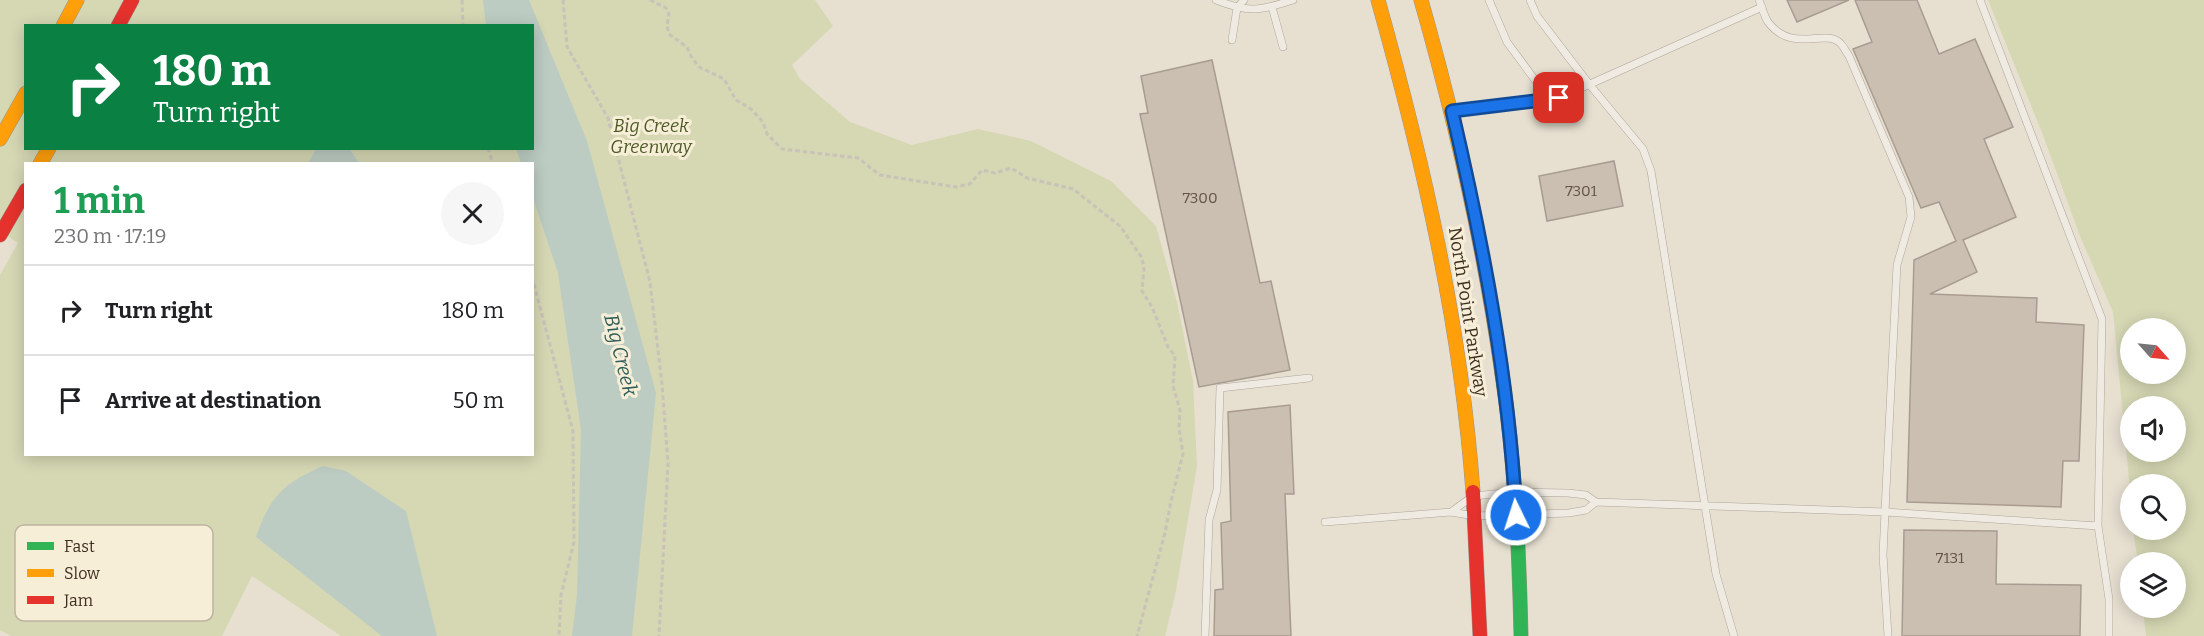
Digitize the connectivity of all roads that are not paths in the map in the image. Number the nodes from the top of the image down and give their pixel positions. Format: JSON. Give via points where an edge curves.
{"nodes":[{"id":1,"x":77,"y":0,"type":"edge"},
{"id":2,"x":132,"y":0,"type":"edge"},
{"id":3,"x":1216,"y":0,"type":"edge"},
{"id":4,"x":1244,"y":0,"type":"edge"},
{"id":5,"x":1293,"y":0,"type":"edge"},
{"id":6,"x":1378,"y":0,"type":"edge"},
{"id":7,"x":1421,"y":0,"type":"edge"},
{"id":8,"x":1489,"y":0,"type":"edge"},
{"id":9,"x":1530,"y":0,"type":"edge"},
{"id":10,"x":1980,"y":0,"type":"edge"},
{"id":11,"x":1761,"y":3,"type":"edge"},
{"id":12,"x":1272,"y":7,"type":"junction"},
{"id":13,"x":1237,"y":8,"type":"junction"},
{"id":14,"x":64,"y":24,"type":"edge"},
{"id":15,"x":119,"y":24,"type":"edge"},
{"id":16,"x":1232,"y":40,"type":"dead end"},
{"id":17,"x":1283,"y":47,"type":"dead end"},
{"id":18,"x":1589,"y":84,"type":"junction"},
{"id":19,"x":24,"y":97,"type":"edge"},
{"id":20,"x":1549,"y":99,"type":"junction"},
{"id":21,"x":1452,"y":111,"type":"junction"},
{"id":22,"x":0,"y":139,"type":"edge"},
{"id":23,"x":24,"y":193,"type":"edge"},
{"id":24,"x":0,"y":235,"type":"edge"},
{"id":25,"x":1309,"y":378,"type":"dead end"},
{"id":26,"x":1515,"y":492,"type":"junction"},
{"id":27,"x":1473,"y":496,"type":"junction"},
{"id":28,"x":1596,"y":502,"type":"junction"},
{"id":29,"x":1706,"y":504,"type":"junction"},
{"id":30,"x":1451,"y":512,"type":"junction"},
{"id":31,"x":1885,"y":512,"type":"junction"},
{"id":32,"x":1516,"y":515,"type":"junction"},
{"id":33,"x":1475,"y":516,"type":"junction"},
{"id":34,"x":1325,"y":522,"type":"dead end"},
{"id":35,"x":2098,"y":526,"type":"junction"},
{"id":36,"x":1205,"y":636,"type":"edge"},
{"id":37,"x":1480,"y":636,"type":"edge"},
{"id":38,"x":1521,"y":636,"type":"edge"},
{"id":39,"x":1734,"y":636,"type":"edge"},
{"id":40,"x":1888,"y":636,"type":"edge"},
{"id":41,"x":2109,"y":636,"type":"edge"}],
"edges":[{"from":1,"to":14,"type":"street"},
{"from":2,"to":15,"type":"street"},
{"from":3,"to":13,"type":"lane"},
{"from":4,"to":13,"type":"lane"},
{"from":5,"to":12,"type":"lane"},
{"from":6,"to":27,"type":"street","name":"North Point Parkway","via":[[1412,121],[1441,251],[1460,370]]},
{"from":7,"to":21,"type":"street","name":"North Point Parkway"},
{"from":8,"to":20,"type":"lane","via":[[1507,42]]},
{"from":9,"to":18,"type":"lane"},
{"from":10,"to":35,"type":"lane","via":[[2102,319]]},
{"from":11,"to":18,"type":"lane"},
{"from":11,"to":31,"type":"lane","via":[[1767,20],[1780,34],[1796,40],[1829,38],[1840,42],[1909,197],[1911,217],[1897,265]]},
{"from":12,"to":13,"type":"lane"},
{"from":12,"to":17,"type":"lane"},
{"from":13,"to":16,"type":"lane"},
{"from":18,"to":20,"type":"lane"},
{"from":18,"to":29,"type":"lane","via":[[1643,149],[1651,171]]},
{"from":19,"to":22,"type":"street"},
{"from":20,"to":21,"type":"lane"},
{"from":21,"to":26,"type":"street","name":"North Point Parkway","via":[[1492,302]]},
{"from":23,"to":24,"type":"street"},
{"from":25,"to":36,"type":"lane","via":[[1220,388],[1217,490],[1209,520]]},
{"from":26,"to":27,"type":"lane"},
{"from":26,"to":28,"type":"lane","via":[[1586,495]]},
{"from":26,"to":32,"type":"street","name":"North Point Parkway"},
{"from":27,"to":30,"type":"lane"},
{"from":27,"to":33,"type":"street","name":"North Point Parkway"},
{"from":28,"to":29,"type":"lane"},
{"from":28,"to":32,"type":"lane","via":[[1586,510]]},
{"from":29,"to":31,"type":"lane"},
{"from":29,"to":39,"type":"lane","via":[[1716,574]]},
{"from":30,"to":33,"type":"lane"},
{"from":30,"to":34,"type":"lane"},
{"from":31,"to":35,"type":"lane"},
{"from":31,"to":40,"type":"lane","via":[[1883,555]]},
{"from":32,"to":33,"type":"lane"},
{"from":32,"to":38,"type":"street","name":"North Point Parkway"},
{"from":33,"to":37,"type":"street","name":"North Point Parkway"},
{"from":35,"to":41,"type":"lane","via":[[2109,599]]}]}
